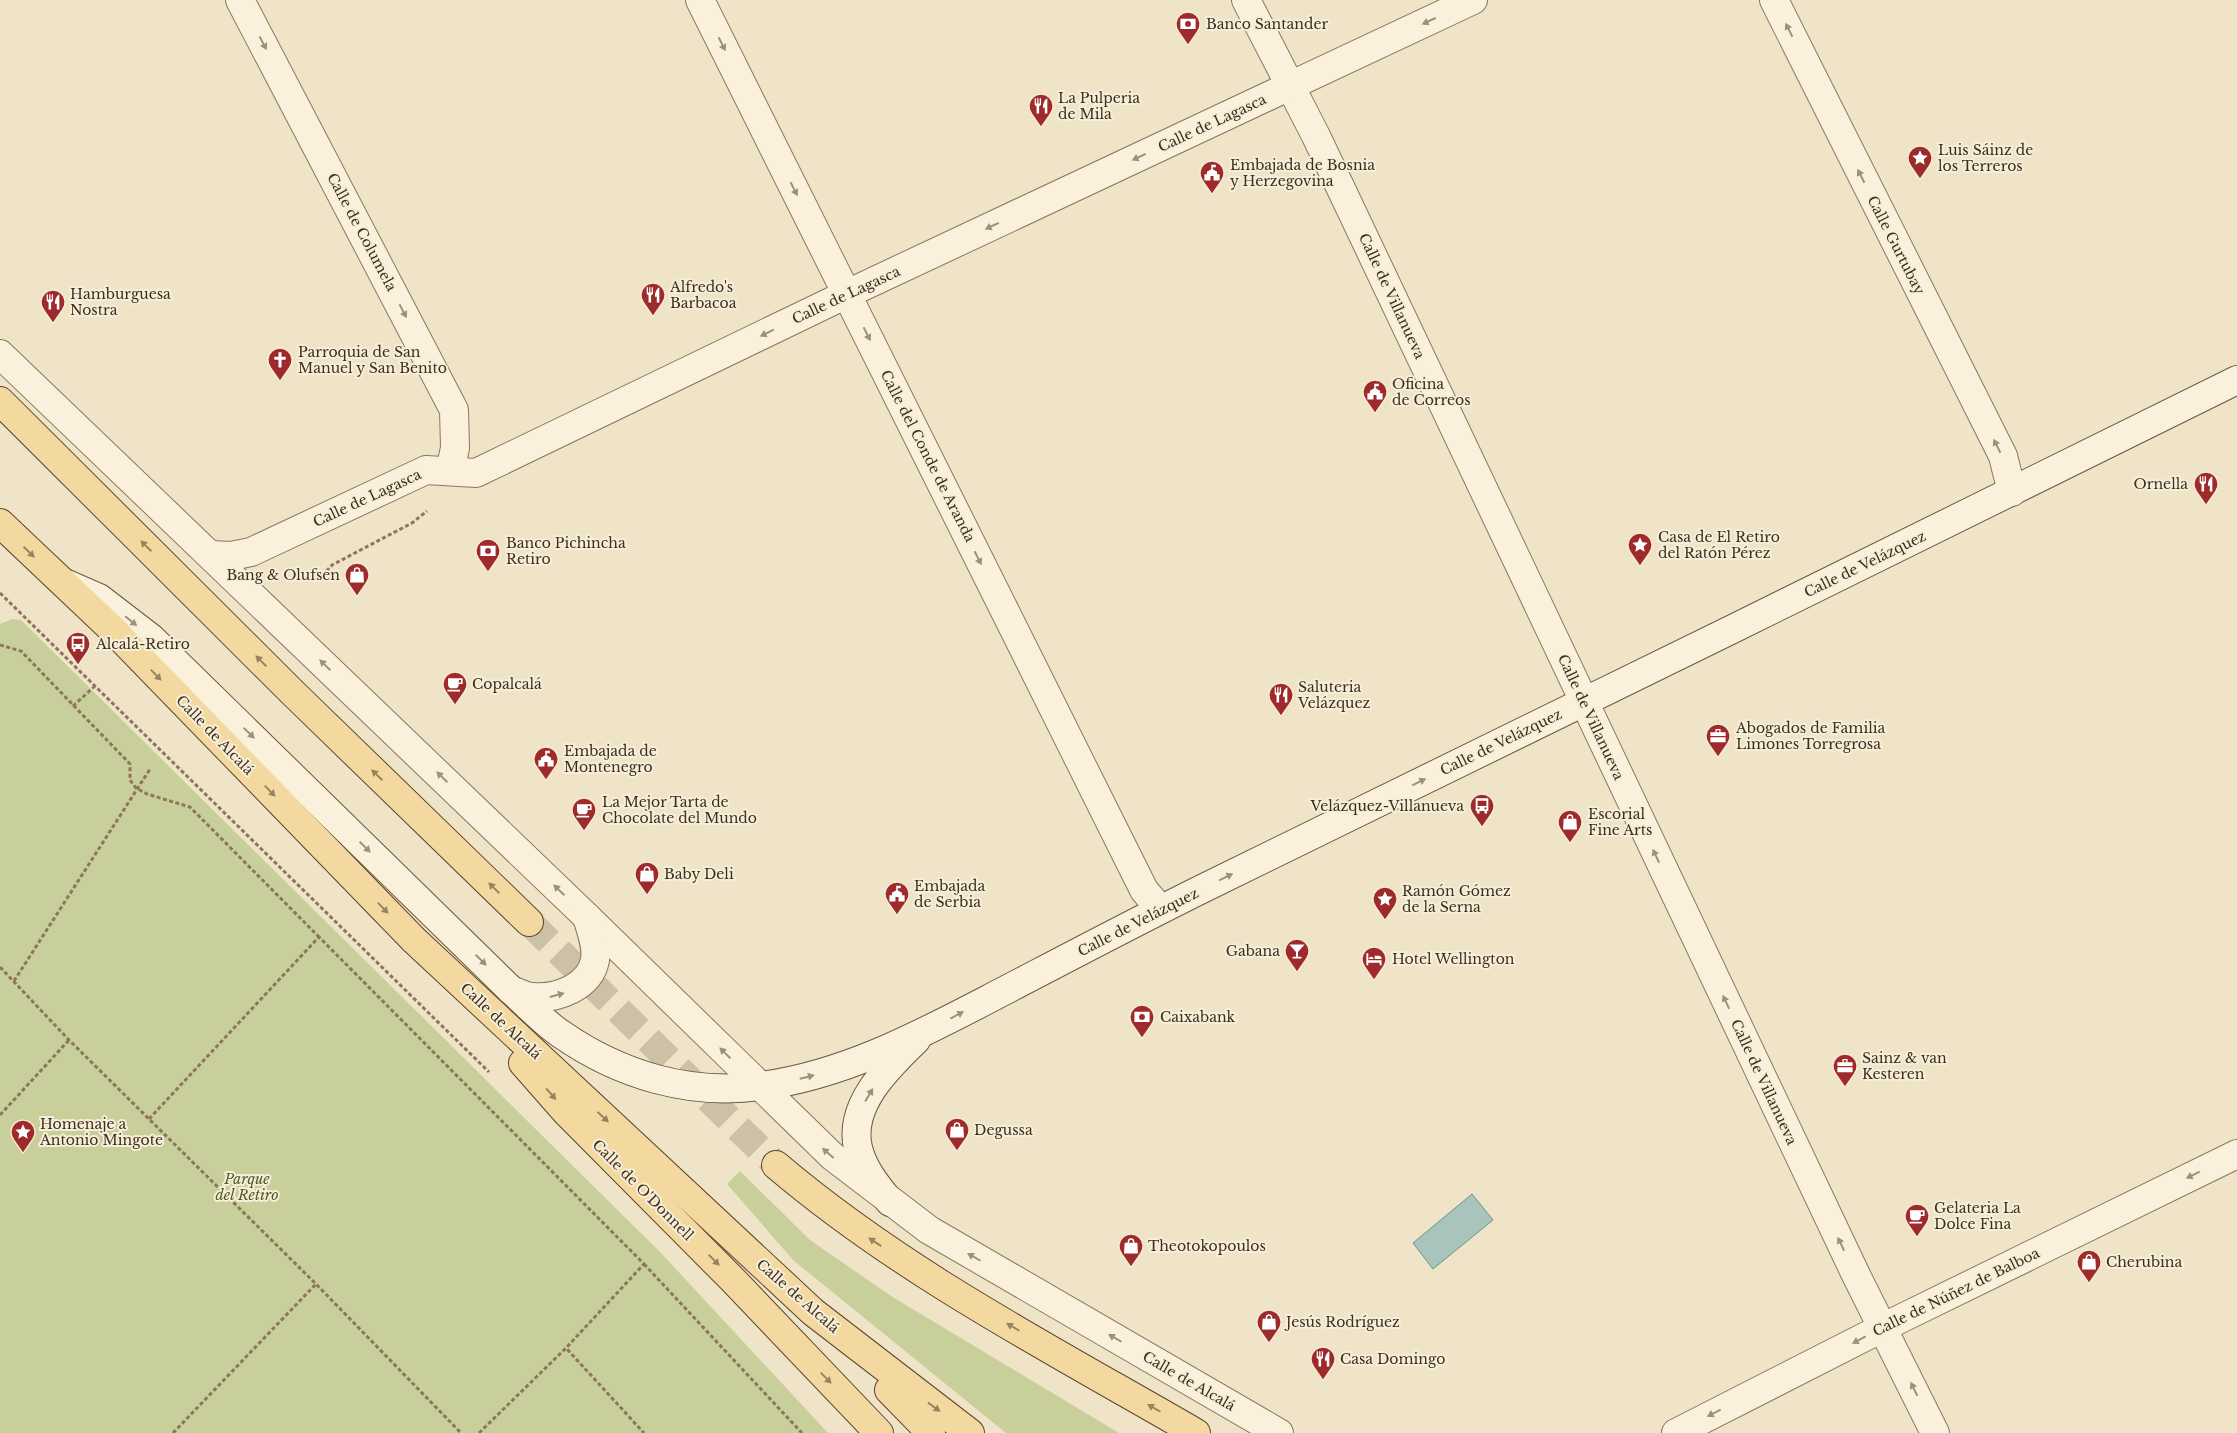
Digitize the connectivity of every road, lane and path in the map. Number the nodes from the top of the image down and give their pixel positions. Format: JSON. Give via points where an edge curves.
{"nodes":[{"id":1,"x":240,"y":0,"type":"edge"},
{"id":2,"x":700,"y":0,"type":"edge"},
{"id":3,"x":1246,"y":0,"type":"edge"},
{"id":4,"x":1473,"y":0,"type":"edge"},
{"id":5,"x":1774,"y":0,"type":"edge"},
{"id":6,"x":1291,"y":85,"type":"junction"},
{"id":7,"x":847,"y":294,"type":"junction"},
{"id":8,"x":0,"y":354,"type":"edge"},
{"id":9,"x":2237,"y":380,"type":"edge"},
{"id":10,"x":0,"y":401,"type":"edge"},
{"id":11,"x":450,"y":471,"type":"junction"},
{"id":12,"x":2012,"y":492,"type":"junction"},
{"id":13,"x":433,"y":506,"type":"dead end"},
{"id":14,"x":0,"y":523,"type":"edge"},
{"id":15,"x":211,"y":556,"type":"junction"},
{"id":16,"x":322,"y":576,"type":"dead end"},
{"id":17,"x":59,"y":580,"type":"junction"},
{"id":18,"x":0,"y":593,"type":"edge"},
{"id":19,"x":0,"y":645,"type":"edge"},
{"id":20,"x":95,"y":686,"type":"junction"},
{"id":21,"x":1584,"y":701,"type":"junction"},
{"id":22,"x":73,"y":706,"type":"junction"},
{"id":23,"x":150,"y":768,"type":"dead end"},
{"id":24,"x":136,"y":788,"type":"junction"},
{"id":25,"x":1160,"y":910,"type":"junction"},
{"id":26,"x":588,"y":917,"type":"junction"},
{"id":27,"x":529,"y":922,"type":"tunnel mouth"},
{"id":28,"x":319,"y":937,"type":"junction"},
{"id":29,"x":414,"y":940,"type":"junction"},
{"id":30,"x":0,"y":967,"type":"edge"},
{"id":31,"x":14,"y":981,"type":"junction"},
{"id":32,"x":511,"y":990,"type":"junction"},
{"id":33,"x":925,"y":1032,"type":"junction"},
{"id":34,"x":69,"y":1040,"type":"junction"},
{"id":35,"x":496,"y":1078,"type":"dead end"},
{"id":36,"x":760,"y":1087,"type":"junction"},
{"id":37,"x":0,"y":1115,"type":"edge"},
{"id":38,"x":148,"y":1119,"type":"junction"},
{"id":39,"x":2237,"y":1154,"type":"edge"},
{"id":40,"x":776,"y":1165,"type":"tunnel mouth"},
{"id":41,"x":890,"y":1202,"type":"junction"},
{"id":42,"x":644,"y":1264,"type":"junction"},
{"id":43,"x":316,"y":1284,"type":"junction"},
{"id":44,"x":813,"y":1312,"type":"junction"},
{"id":45,"x":1883,"y":1328,"type":"junction"},
{"id":46,"x":566,"y":1348,"type":"junction"},
{"id":47,"x":173,"y":1433,"type":"edge"},
{"id":48,"x":461,"y":1433,"type":"edge"},
{"id":49,"x":480,"y":1433,"type":"edge"},
{"id":50,"x":644,"y":1433,"type":"edge"},
{"id":51,"x":802,"y":1433,"type":"edge"},
{"id":52,"x":879,"y":1433,"type":"edge"},
{"id":53,"x":931,"y":1433,"type":"edge"},
{"id":54,"x":970,"y":1433,"type":"edge"},
{"id":55,"x":1196,"y":1433,"type":"edge"},
{"id":56,"x":1279,"y":1433,"type":"edge"},
{"id":57,"x":1676,"y":1433,"type":"edge"},
{"id":58,"x":1936,"y":1433,"type":"edge"}],
"edges":[{"from":1,"to":11,"type":"street","name":"Calle de Columela","one_way":true,"via":[[454,410]]},
{"from":2,"to":7,"type":"street","name":"Calle del Conde de Aranda","one_way":true},
{"from":3,"to":6,"type":"street","name":"Calle de Villanueva"},
{"from":4,"to":6,"type":"street","name":"Calle de Lagasca","one_way":true},
{"from":12,"to":5,"type":"street","name":"Calle Gurtubay","one_way":true,"via":[[2002,456]]},
{"from":6,"to":7,"type":"street","name":"Calle de Lagasca","one_way":true},
{"from":6,"to":21,"type":"street","name":"Calle de Villanueva"},
{"from":7,"to":11,"type":"street","name":"Calle de Lagasca","one_way":true,"via":[[476,473]]},
{"from":7,"to":25,"type":"street","name":"Calle del Conde de Aranda","one_way":true,"via":[[1144,890]]},
{"from":8,"to":15,"type":"street","name":"Calle de Alcalá"},
{"from":9,"to":12,"type":"street","name":"Calle de Velázquez"},
{"from":27,"to":10,"type":"main road","one_way":true},
{"from":11,"to":15,"type":"street","name":"Calle de Lagasca","via":[[426,470],[251,552]]},
{"from":12,"to":21,"type":"street","name":"Calle de Velázquez"},
{"from":13,"to":16,"type":"path","via":[[412,523],[332,564]]},
{"from":14,"to":17,"type":"main road","name":"Calle de Alcalá","one_way":true},
{"from":26,"to":15,"type":"street","name":"Calle de Alcalá","one_way":true},
{"from":17,"to":29,"type":"main road","name":"Calle de Alcalá","one_way":true,"via":[[113,630]]},
{"from":17,"to":32,"type":"street","name":"Calle de Alcalá","one_way":true,"via":[[99,598],[151,638]]},
{"from":18,"to":20,"type":"path"},
{"from":19,"to":22,"type":"path","via":[[21,651]]},
{"from":20,"to":22,"type":"path"},
{"from":20,"to":35,"type":"path"},
{"from":25,"to":21,"type":"street","name":"Calle de Velázquez","one_way":true},
{"from":45,"to":21,"type":"street","name":"Calle de Villanueva","one_way":true},
{"from":22,"to":24,"type":"path","via":[[130,764],[130,780]]},
{"from":23,"to":24,"type":"path"},
{"from":24,"to":28,"type":"path","via":[[190,807]]},
{"from":24,"to":31,"type":"path"},
{"from":33,"to":25,"type":"street","name":"Calle de Velázquez","one_way":true},
{"from":32,"to":26,"type":"street","name":"Calle de Alcalá","one_way":true,"via":[[531,998],[552,997],[564,994],[580,983],[595,961],[595,944]]},
{"from":36,"to":26,"type":"street","name":"Calle de Alcalá","one_way":true},
{"from":28,"to":38,"type":"path"},
{"from":28,"to":42,"type":"path"},
{"from":29,"to":44,"type":"main road","name":"Calle de Alcalá","one_way":true},
{"from":29,"to":52,"type":"main road","name":"Calle de O'Donnell","one_way":true,"via":[[567,1113]]},
{"from":30,"to":31,"type":"path"},
{"from":31,"to":34,"type":"path"},
{"from":32,"to":36,"type":"street","name":"Calle de Alcalá","via":[[559,1033],[603,1059],[630,1070],[684,1087]]},
{"from":36,"to":33,"type":"street","name":"Calle de Velázquez","one_way":true,"via":[[818,1074]]},
{"from":41,"to":33,"type":"street","one_way":true,"via":[[866,1167],[858,1148],[856,1130],[868,1095]]},
{"from":34,"to":37,"type":"path"},
{"from":34,"to":38,"type":"path"},
{"from":41,"to":36,"type":"street","name":"Calle de Alcalá","one_way":true,"via":[[832,1156]]},
{"from":38,"to":43,"type":"path"},
{"from":39,"to":45,"type":"street","name":"Calle de Núñez de Balboa","one_way":true},
{"from":55,"to":40,"type":"main road","one_way":true,"via":[[960,1296],[822,1204]]},
{"from":56,"to":41,"type":"street","name":"Calle de Alcalá","one_way":true,"via":[[944,1239]]},
{"from":42,"to":46,"type":"path"},
{"from":42,"to":51,"type":"path"},
{"from":43,"to":47,"type":"path"},
{"from":43,"to":48,"type":"path"},
{"from":44,"to":53,"type":"main road"},
{"from":44,"to":54,"type":"main road","name":"Calle de Alcalá","one_way":true},
{"from":45,"to":57,"type":"street","name":"Calle de Núñez de Balboa","one_way":true},
{"from":58,"to":45,"type":"street","name":"Calle de Villanueva","one_way":true},
{"from":46,"to":49,"type":"path"},
{"from":46,"to":50,"type":"path"}]}
